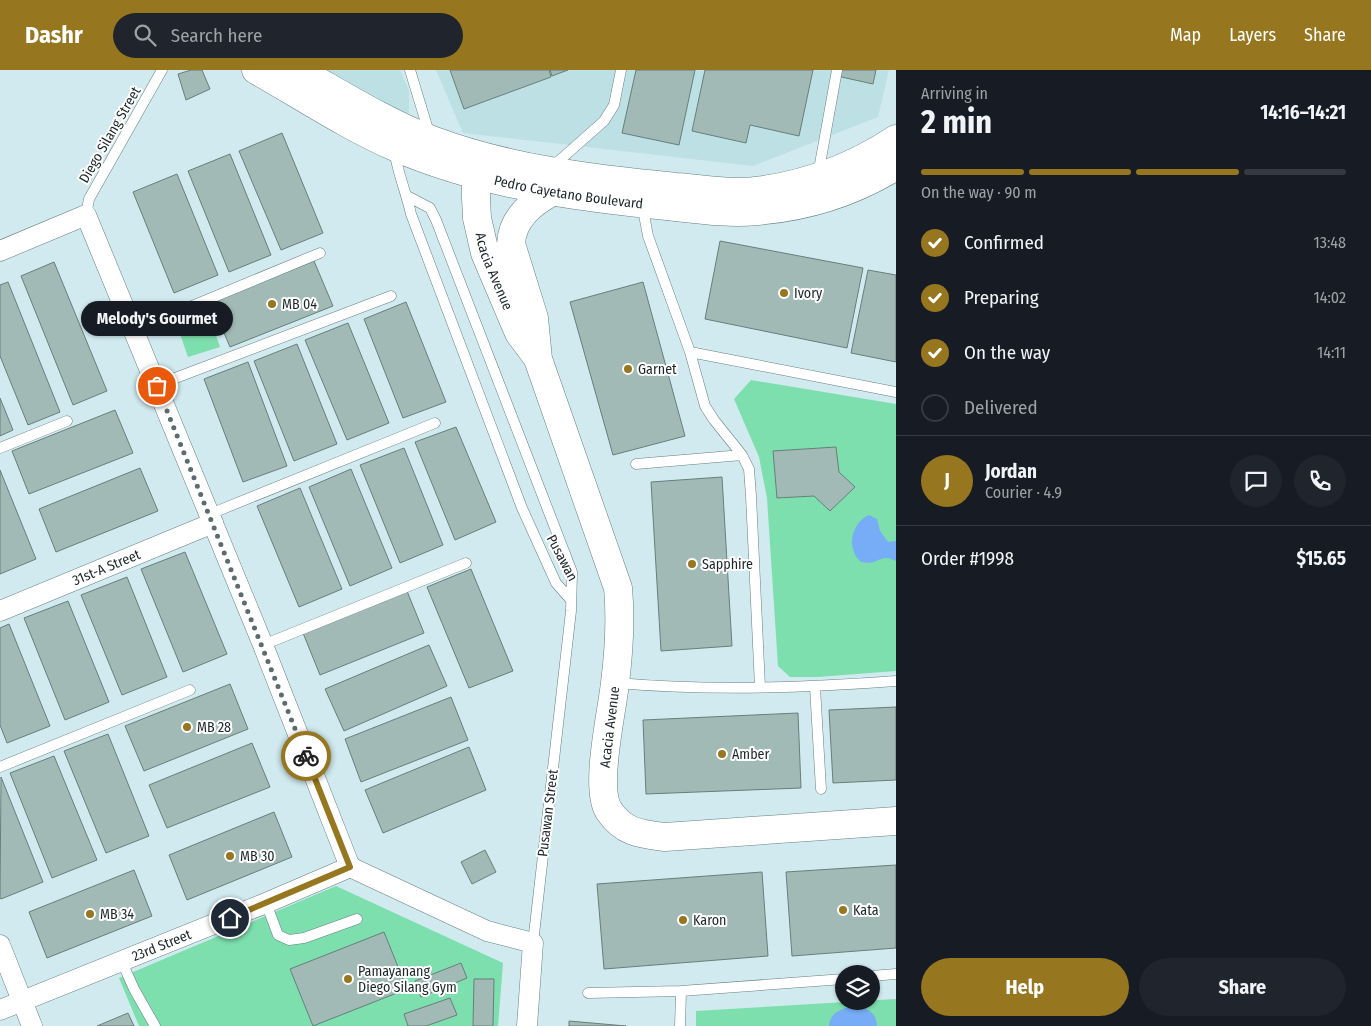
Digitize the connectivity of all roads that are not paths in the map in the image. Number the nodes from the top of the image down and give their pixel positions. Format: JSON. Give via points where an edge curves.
{"nodes":[{"id":1,"x":162,"y":70,"type":"edge"},
{"id":2,"x":256,"y":70,"type":"edge"},
{"id":3,"x":298,"y":70,"type":"edge"},
{"id":4,"x":410,"y":70,"type":"edge"},
{"id":5,"x":621,"y":70,"type":"edge"},
{"id":6,"x":837,"y":70,"type":"edge"},
{"id":7,"x":431,"y":139,"type":"junction"},
{"id":8,"x":896,"y":140,"type":"edge"},
{"id":9,"x":394,"y":146,"type":"junction"},
{"id":10,"x":896,"y":166,"type":"edge"},
{"id":11,"x":476,"y":175,"type":"junction"},
{"id":12,"x":817,"y":178,"type":"junction"},
{"id":13,"x":551,"y":181,"type":"junction"},
{"id":14,"x":407,"y":196,"type":"junction"},
{"id":15,"x":642,"y":204,"type":"junction"},
{"id":16,"x":86,"y":215,"type":"junction"},
{"id":17,"x":0,"y":251,"type":"edge"},
{"id":18,"x":320,"y":253,"type":"dead end"},
{"id":19,"x":391,"y":296,"type":"dead end"},
{"id":20,"x":134,"y":330,"type":"junction"},
{"id":21,"x":690,"y":352,"type":"junction"},
{"id":22,"x":538,"y":359,"type":"junction"},
{"id":23,"x":157,"y":386,"type":"junction"},
{"id":24,"x":896,"y":392,"type":"edge"},
{"id":25,"x":67,"y":421,"type":"dead end"},
{"id":26,"x":434,"y":423,"type":"dead end"},
{"id":27,"x":0,"y":448,"type":"edge"},
{"id":28,"x":742,"y":455,"type":"junction"},
{"id":29,"x":636,"y":464,"type":"dead end"},
{"id":30,"x":211,"y":518,"type":"junction"},
{"id":31,"x":466,"y":563,"type":"dead end"},
{"id":32,"x":571,"y":600,"type":"junction"},
{"id":33,"x":0,"y":611,"type":"edge"},
{"id":34,"x":263,"y":645,"type":"junction"},
{"id":35,"x":896,"y":681,"type":"edge"},
{"id":36,"x":615,"y":683,"type":"junction"},
{"id":37,"x":760,"y":687,"type":"junction"},
{"id":38,"x":815,"y":687,"type":"junction"},
{"id":39,"x":190,"y":690,"type":"dead end"},
{"id":40,"x":0,"y":767,"type":"edge"},
{"id":41,"x":821,"y":789,"type":"dead end"},
{"id":42,"x":896,"y":821,"type":"edge"},
{"id":43,"x":350,"y":867,"type":"junction"},
{"id":44,"x":266,"y":904,"type":"junction"},
{"id":45,"x":357,"y":919,"type":"dead end"},
{"id":46,"x":532,"y":943,"type":"junction"},
{"id":47,"x":0,"y":945,"type":"edge"},
{"id":48,"x":122,"y":962,"type":"junction"},
{"id":49,"x":896,"y":974,"type":"edge"},
{"id":50,"x":880,"y":975,"type":"edge"},
{"id":51,"x":835,"y":979,"type":"edge"},
{"id":52,"x":680,"y":991,"type":"junction"},
{"id":53,"x":588,"y":993,"type":"dead end"},
{"id":54,"x":22,"y":1001,"type":"junction"},
{"id":55,"x":0,"y":1010,"type":"edge"},
{"id":56,"x":32,"y":1026,"type":"edge"},
{"id":57,"x":154,"y":1026,"type":"edge"},
{"id":58,"x":527,"y":1026,"type":"edge"},
{"id":59,"x":680,"y":1026,"type":"edge"}],
"edges":[{"from":1,"to":16,"type":"lane","name":"Diego Silang Street","via":[[89,199]]},
{"from":2,"to":9,"type":"main road","name":"Pedro Cayetano Boulevard"},
{"from":3,"to":7,"type":"main road","name":"Pedro Cayetano Boulevard"},
{"from":4,"to":7,"type":"lane"},
{"from":5,"to":13,"type":"lane","via":[[614,105],[604,121]]},
{"from":6,"to":12,"type":"lane"},
{"from":7,"to":13,"type":"main road","name":"Pedro Cayetano Boulevard"},
{"from":8,"to":12,"type":"main road","name":"Pedro Cayetano Boulevard","via":[[852,165]]},
{"from":9,"to":11,"type":"main road","name":"Pedro Cayetano Boulevard","via":[[443,166]]},
{"from":9,"to":14,"type":"lane","via":[[396,164]]},
{"from":10,"to":15,"type":"main road","name":"Pedro Cayetano Boulevard","via":[[846,191],[780,209],[740,212]]},
{"from":11,"to":13,"type":"main road","name":"Pedro Cayetano Boulevard"},
{"from":11,"to":22,"type":"main road","name":"Acacia Avenue","via":[[477,218],[485,253],[519,333]]},
{"from":12,"to":13,"type":"main road","name":"Pedro Cayetano Boulevard","via":[[762,190],[725,192],[617,181]]},
{"from":13,"to":15,"type":"main road","name":"Pedro Cayetano Boulevard"},
{"from":13,"to":22,"type":"main road","name":"Acacia Avenue","via":[[544,196],[523,214],[511,234],[513,254],[534,318]]},
{"from":14,"to":32,"type":"lane","name":"Pusawan","via":[[522,508],[556,583]]},
{"from":14,"to":32,"type":"lane","name":"Pusawan","via":[[430,208],[436,220],[572,572]]},
{"from":15,"to":21,"type":"lane","via":[[648,236]]},
{"from":16,"to":17,"type":"street"},
{"from":16,"to":20,"type":"street"},
{"from":18,"to":20,"type":"lane"},
{"from":19,"to":23,"type":"lane"},
{"from":20,"to":23,"type":"street"},
{"from":21,"to":24,"type":"lane"},
{"from":21,"to":28,"type":"lane","via":[[706,406]]},
{"from":22,"to":36,"type":"main road","name":"Acacia Avenue","via":[[618,588],[620,615]]},
{"from":23,"to":30,"type":"street"},
{"from":25,"to":27,"type":"lane"},
{"from":26,"to":30,"type":"lane"},
{"from":28,"to":29,"type":"lane"},
{"from":28,"to":37,"type":"lane","via":[[749,469]]},
{"from":30,"to":33,"type":"street","name":"31st-A Street"},
{"from":30,"to":34,"type":"street"},
{"from":31,"to":34,"type":"lane"},
{"from":32,"to":46,"type":"lane","name":"Pusawan Street"},
{"from":34,"to":43,"type":"street"},
{"from":35,"to":38,"type":"lane"},
{"from":36,"to":37,"type":"lane"},
{"from":36,"to":42,"type":"main road","name":"Acacia Avenue","via":[[603,788],[608,809],[620,824],[639,834],[666,836]]},
{"from":37,"to":38,"type":"lane"},
{"from":38,"to":41,"type":"lane"},
{"from":39,"to":40,"type":"lane"},
{"from":43,"to":44,"type":"street","name":"23rd Street"},
{"from":43,"to":46,"type":"street","via":[[488,931]]},
{"from":44,"to":45,"type":"lane","via":[[278,935],[289,940],[304,938]]},
{"from":44,"to":48,"type":"street","name":"23rd Street"},
{"from":46,"to":58,"type":"street","name":"Pusawan Street"},
{"from":47,"to":54,"type":"street"},
{"from":48,"to":54,"type":"street","name":"23rd Street"},
{"from":48,"to":57,"type":"lane"},
{"from":49,"to":50,"type":"lane"},
{"from":51,"to":52,"type":"lane"},
{"from":52,"to":53,"type":"lane"},
{"from":52,"to":59,"type":"lane"},
{"from":54,"to":55,"type":"street","name":"23rd Street"},
{"from":54,"to":56,"type":"street"}]}
